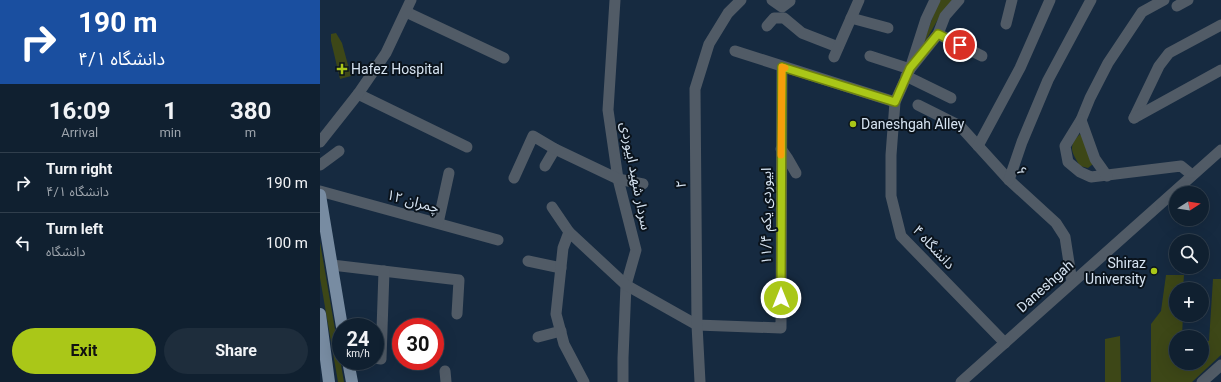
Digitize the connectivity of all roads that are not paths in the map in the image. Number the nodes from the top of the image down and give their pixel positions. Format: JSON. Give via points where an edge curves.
{"nodes":[{"id":1,"x":411,"y":0,"type":"edge"},
{"id":2,"x":615,"y":0,"type":"edge"},
{"id":3,"x":741,"y":0,"type":"edge"},
{"id":4,"x":772,"y":0,"type":"edge"},
{"id":5,"x":858,"y":0,"type":"edge"},
{"id":6,"x":935,"y":0,"type":"edge"},
{"id":7,"x":959,"y":0,"type":"edge"},
{"id":8,"x":1012,"y":0,"type":"edge"},
{"id":9,"x":1050,"y":0,"type":"edge"},
{"id":10,"x":1091,"y":0,"type":"edge"},
{"id":11,"x":1164,"y":0,"type":"edge"},
{"id":12,"x":1188,"y":0,"type":"edge"},
{"id":13,"x":790,"y":1,"type":"dead end"},
{"id":14,"x":1177,"y":6,"type":"dead end"},
{"id":15,"x":406,"y":12,"type":"junction"},
{"id":16,"x":851,"y":18,"type":"junction"},
{"id":17,"x":1006,"y":24,"type":"dead end"},
{"id":18,"x":1221,"y":25,"type":"edge"},
{"id":19,"x":767,"y":26,"type":"dead end"},
{"id":20,"x":888,"y":28,"type":"dead end"},
{"id":21,"x":938,"y":34,"type":"junction"},
{"id":22,"x":735,"y":51,"type":"dead end"},
{"id":23,"x":870,"y":56,"type":"dead end"},
{"id":24,"x":982,"y":56,"type":"dead end"},
{"id":25,"x":504,"y":58,"type":"dead end"},
{"id":26,"x":782,"y":67,"type":"junction"},
{"id":27,"x":1221,"y":70,"type":"edge"},
{"id":28,"x":908,"y":72,"type":"junction"},
{"id":29,"x":358,"y":94,"type":"junction"},
{"id":30,"x":951,"y":98,"type":"dead end"},
{"id":31,"x":895,"y":102,"type":"junction"},
{"id":32,"x":918,"y":105,"type":"dead end"},
{"id":33,"x":1081,"y":120,"type":"junction"},
{"id":34,"x":320,"y":142,"type":"edge"},
{"id":35,"x":978,"y":146,"type":"junction"},
{"id":36,"x":467,"y":147,"type":"dead end"},
{"id":37,"x":555,"y":149,"type":"junction"},
{"id":38,"x":781,"y":149,"type":"junction"},
{"id":39,"x":1221,"y":150,"type":"edge"},
{"id":40,"x":339,"y":151,"type":"dead end"},
{"id":41,"x":320,"y":165,"type":"edge"},
{"id":42,"x":544,"y":166,"type":"dead end"},
{"id":43,"x":449,"y":173,"type":"dead end"},
{"id":44,"x":796,"y":173,"type":"dead end"},
{"id":45,"x":1192,"y":175,"type":"junction"},
{"id":46,"x":1107,"y":176,"type":"junction"},
{"id":47,"x":514,"y":178,"type":"dead end"},
{"id":48,"x":618,"y":178,"type":"junction"},
{"id":49,"x":1009,"y":180,"type":"junction"},
{"id":50,"x":643,"y":184,"type":"dead end"},
{"id":51,"x":320,"y":191,"type":"edge"},
{"id":52,"x":320,"y":195,"type":"edge"},
{"id":53,"x":552,"y":207,"type":"dead end"},
{"id":54,"x":438,"y":224,"type":"junction"},
{"id":55,"x":569,"y":232,"type":"junction"},
{"id":56,"x":498,"y":240,"type":"dead end"},
{"id":57,"x":528,"y":261,"type":"dead end"},
{"id":58,"x":332,"y":265,"type":"junction"},
{"id":59,"x":561,"y":268,"type":"junction"},
{"id":60,"x":384,"y":271,"type":"junction"},
{"id":61,"x":1072,"y":282,"type":"junction"},
{"id":62,"x":626,"y":285,"type":"junction"},
{"id":63,"x":320,"y":314,"type":"edge"},
{"id":64,"x":457,"y":314,"type":"dead end"},
{"id":65,"x":341,"y":318,"type":"edge"},
{"id":66,"x":381,"y":318,"type":"edge"},
{"id":67,"x":697,"y":325,"type":"junction"},
{"id":68,"x":561,"y":331,"type":"junction"},
{"id":69,"x":538,"y":337,"type":"dead end"},
{"id":70,"x":1004,"y":343,"type":"junction"},
{"id":71,"x":326,"y":355,"type":"junction"},
{"id":72,"x":1221,"y":365,"type":"edge"},
{"id":73,"x":347,"y":370,"type":"edge"},
{"id":74,"x":349,"y":370,"type":"edge"},
{"id":75,"x":329,"y":382,"type":"edge"},
{"id":76,"x":333,"y":382,"type":"edge"},
{"id":77,"x":347,"y":382,"type":"edge"},
{"id":78,"x":352,"y":382,"type":"edge"},
{"id":79,"x":584,"y":382,"type":"edge"},
{"id":80,"x":623,"y":382,"type":"edge"},
{"id":81,"x":700,"y":382,"type":"edge"},
{"id":82,"x":961,"y":382,"type":"edge"},
{"id":83,"x":1202,"y":382,"type":"edge"}],
"edges":[{"from":1,"to":15,"type":"street"},
{"from":2,"to":48,"type":"street","name":"سردار شهید ابیوردی","via":[[608,110]]},
{"from":3,"to":67,"type":"street","name":"۲","via":[[728,13],[709,44],[695,89]]},
{"from":4,"to":13,"type":"street","via":[[782,7]]},
{"from":5,"to":16,"type":"street"},
{"from":6,"to":28,"type":"street"},
{"from":7,"to":21,"type":"street","via":[[945,16]]},
{"from":8,"to":17,"type":"street"},
{"from":9,"to":35,"type":"street","via":[[1020,68]]},
{"from":10,"to":49,"type":"street","via":[[1048,80]]},
{"from":11,"to":33,"type":"street","via":[[1142,12],[1108,63]]},
{"from":12,"to":14,"type":"street"},
{"from":15,"to":25,"type":"street"},
{"from":15,"to":29,"type":"street","via":[[386,53]]},
{"from":16,"to":19,"type":"street","via":[[836,52],[802,33],[784,18],[774,18]]},
{"from":16,"to":20,"type":"street"},
{"from":18,"to":27,"type":"street","via":[[1169,53],[1159,66],[1134,118]]},
{"from":21,"to":24,"type":"street"},
{"from":21,"to":28,"type":"street"},
{"from":22,"to":26,"type":"street"},
{"from":23,"to":28,"type":"street"},
{"from":26,"to":31,"type":"street"},
{"from":26,"to":38,"type":"street","name":"۱۱/۴ ابیوردی یکم"},
{"from":28,"to":30,"type":"street"},
{"from":28,"to":31,"type":"street","name":"۴ دانشگاه"},
{"from":29,"to":34,"type":"street"},
{"from":29,"to":36,"type":"street"},
{"from":31,"to":70,"type":"street","name":"۴ دانشگاه","via":[[891,196],[901,236]]},
{"from":32,"to":35,"type":"street","name":"۶","via":[[960,126]]},
{"from":33,"to":46,"type":"street","via":[[1095,159]]},
{"from":33,"to":46,"type":"street","via":[[1065,146],[1068,162],[1080,172],[1092,177]]},
{"from":35,"to":49,"type":"street","name":"۶"},
{"from":37,"to":42,"type":"street"},
{"from":37,"to":47,"type":"street","via":[[533,136]]},
{"from":37,"to":48,"type":"street"},
{"from":38,"to":44,"type":"street"},
{"from":38,"to":67,"type":"street","name":"۱۱/۴ ابیوردی یکم","via":[[781,328]]},
{"from":39,"to":45,"type":"street","name":"Daneshgah"},
{"from":40,"to":41,"type":"street"},
{"from":43,"to":54,"type":"street"},
{"from":45,"to":46,"type":"street","via":[[1181,166]]},
{"from":45,"to":61,"type":"street","name":"Daneshgah"},
{"from":48,"to":50,"type":"street"},
{"from":48,"to":62,"type":"street","name":"سردار شهید ابیوردی","via":[[636,250]]},
{"from":49,"to":61,"type":"street","name":"۶","via":[[1056,223],[1064,237]]},
{"from":51,"to":54,"type":"street","name":"۱۲ چمران"},
{"from":52,"to":58,"type":"main road"},
{"from":53,"to":55,"type":"street"},
{"from":54,"to":56,"type":"street","name":"۱۲ چمران"},
{"from":55,"to":59,"type":"street","via":[[563,248]]},
{"from":55,"to":62,"type":"street"},
{"from":57,"to":59,"type":"street"},
{"from":58,"to":60,"type":"street"},
{"from":58,"to":65,"type":"main road"},
{"from":59,"to":68,"type":"street","via":[[556,314]]},
{"from":60,"to":64,"type":"street","via":[[459,280]]},
{"from":60,"to":66,"type":"street"},
{"from":61,"to":70,"type":"street","name":"Daneshgah"},
{"from":62,"to":67,"type":"street"},
{"from":62,"to":80,"type":"street","name":"سردار شهید ابیوردی"},
{"from":63,"to":71,"type":"main road"},
{"from":67,"to":81,"type":"street","name":"۲"},
{"from":68,"to":69,"type":"street"},
{"from":68,"to":79,"type":"street","via":[[564,344]]},
{"from":70,"to":82,"type":"street","name":"Daneshgah"},
{"from":71,"to":75,"type":"main road"},
{"from":71,"to":76,"type":"main road"},
{"from":72,"to":83,"type":"street"},
{"from":73,"to":77,"type":"main road"},
{"from":74,"to":78,"type":"main road"}]}
